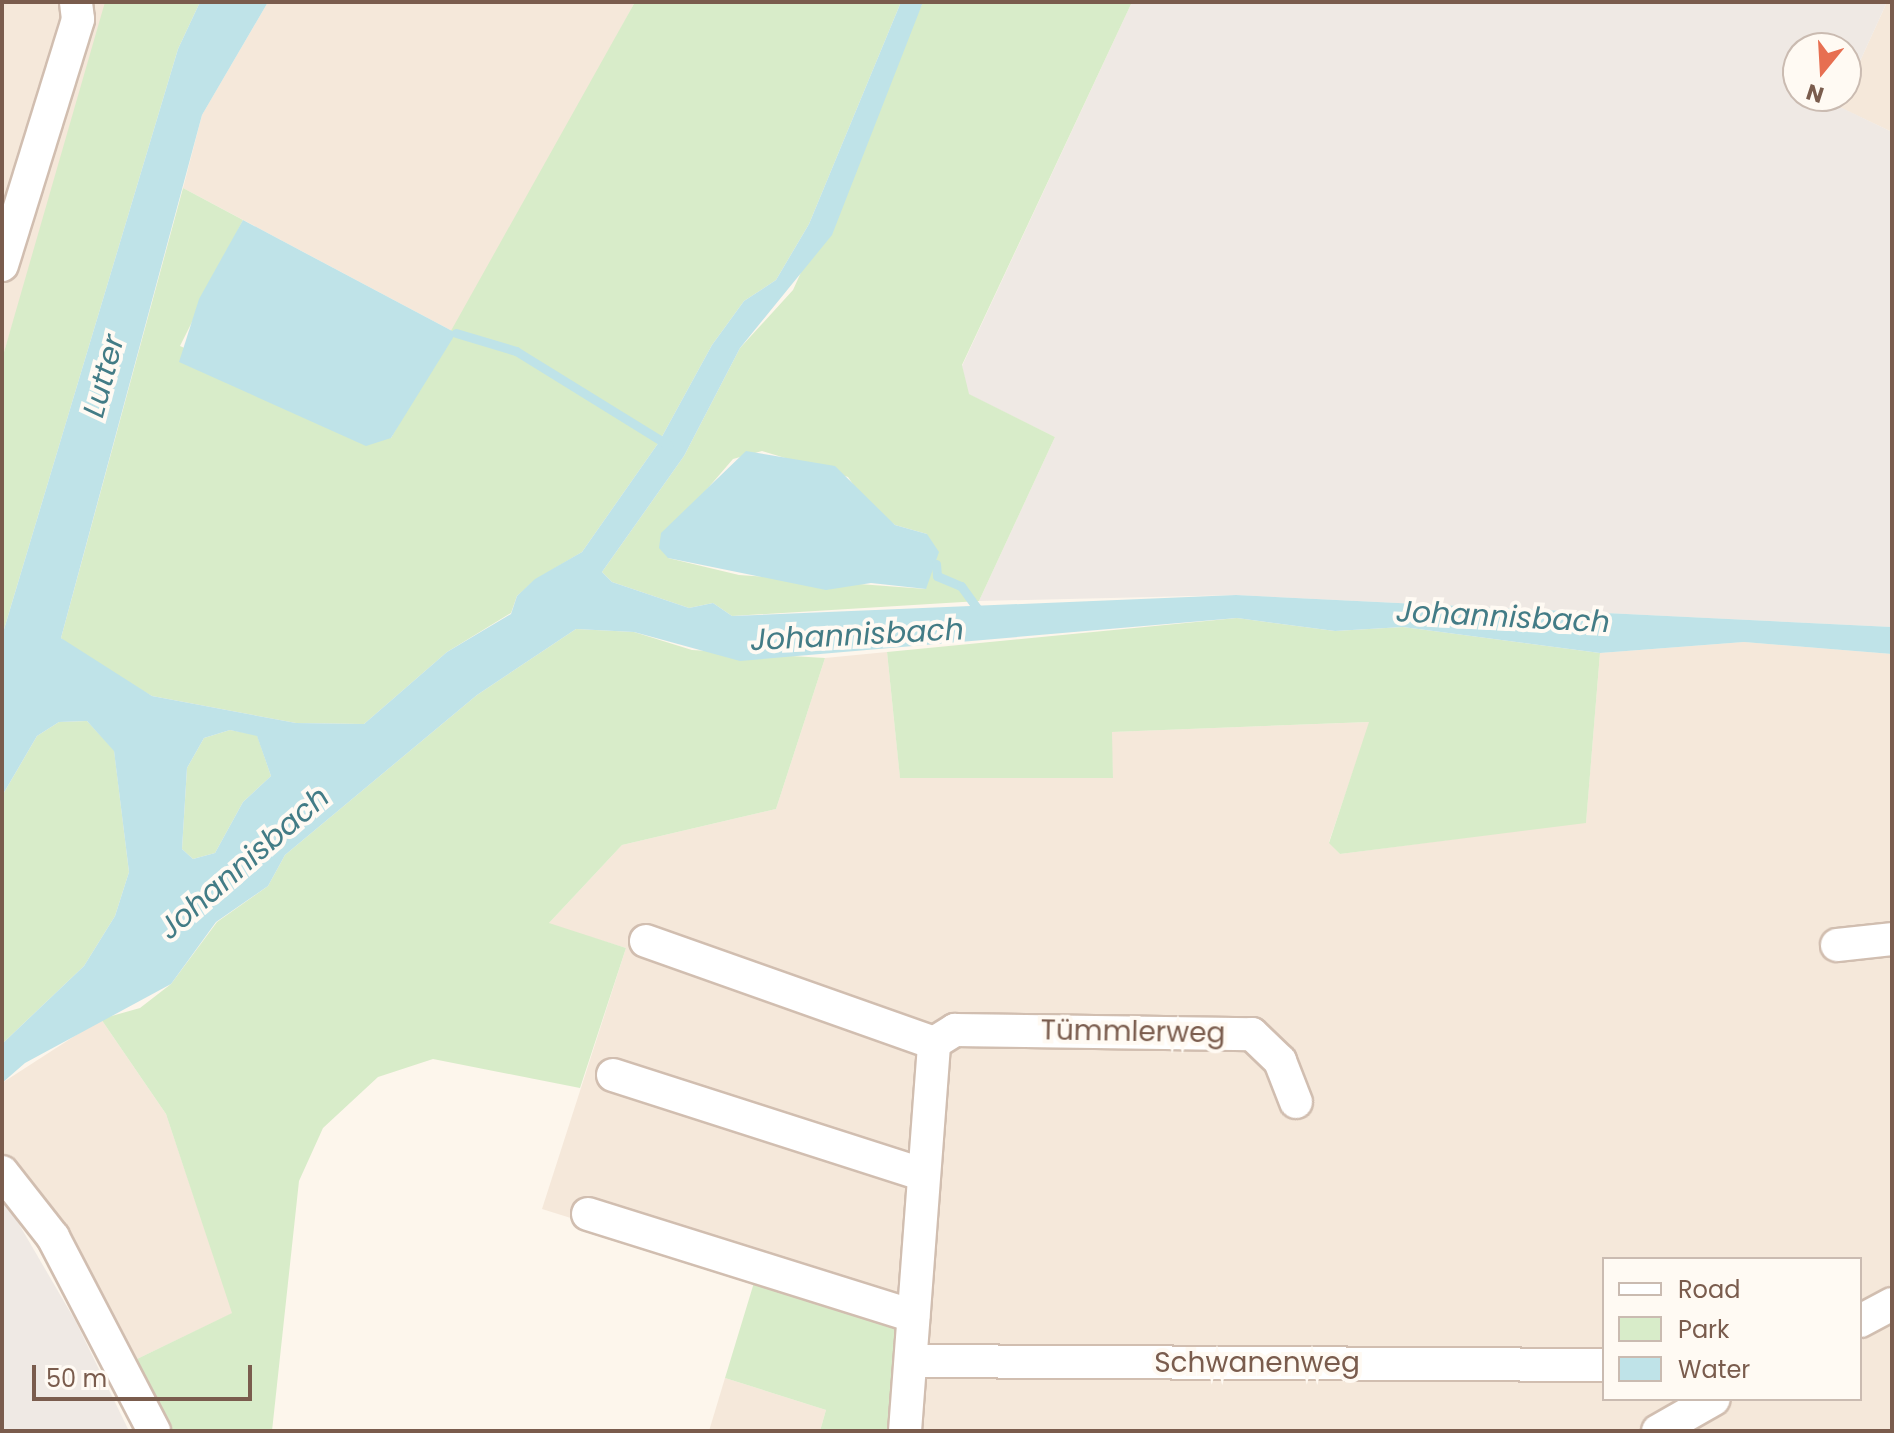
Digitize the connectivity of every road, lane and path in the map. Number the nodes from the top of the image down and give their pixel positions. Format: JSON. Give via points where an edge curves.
{"nodes":[{"id":1,"x":76,"y":2,"type":"edge"},
{"id":2,"x":2,"y":265,"type":"edge"},
{"id":3,"x":1892,"y":939,"type":"edge"},
{"id":4,"x":646,"y":941,"type":"dead end"},
{"id":5,"x":1837,"y":945,"type":"dead end"},
{"id":6,"x":934,"y":1043,"type":"junction"},
{"id":7,"x":613,"y":1075,"type":"dead end"},
{"id":8,"x":1296,"y":1102,"type":"dead end"},
{"id":9,"x":2,"y":1172,"type":"edge"},
{"id":10,"x":922,"y":1174,"type":"junction"},
{"id":11,"x":588,"y":1214,"type":"dead end"},
{"id":12,"x":1892,"y":1304,"type":"edge"},
{"id":13,"x":913,"y":1316,"type":"junction"},
{"id":14,"x":1862,"y":1320,"type":"edge"},
{"id":15,"x":911,"y":1361,"type":"junction"},
{"id":16,"x":1602,"y":1365,"type":"edge"},
{"id":17,"x":1710,"y":1401,"type":"edge"},
{"id":18,"x":154,"y":1431,"type":"edge"},
{"id":19,"x":905,"y":1431,"type":"edge"},
{"id":20,"x":1658,"y":1431,"type":"edge"}],
"edges":[{"from":1,"to":2,"type":"street","via":[[78,19]]},
{"from":3,"to":5,"type":"street"},
{"from":4,"to":6,"type":"street"},
{"from":6,"to":8,"type":"street","name":"Tümmlerweg","via":[[955,1030],[1252,1034],[1280,1061]]},
{"from":6,"to":10,"type":"street"},
{"from":7,"to":10,"type":"street"},
{"from":9,"to":18,"type":"street","via":[[53,1237]]},
{"from":10,"to":13,"type":"street"},
{"from":11,"to":13,"type":"street"},
{"from":12,"to":14,"type":"street"},
{"from":13,"to":15,"type":"street"},
{"from":15,"to":16,"type":"street","name":"Schwanenweg"},
{"from":15,"to":19,"type":"street"},
{"from":17,"to":20,"type":"street"}]}
